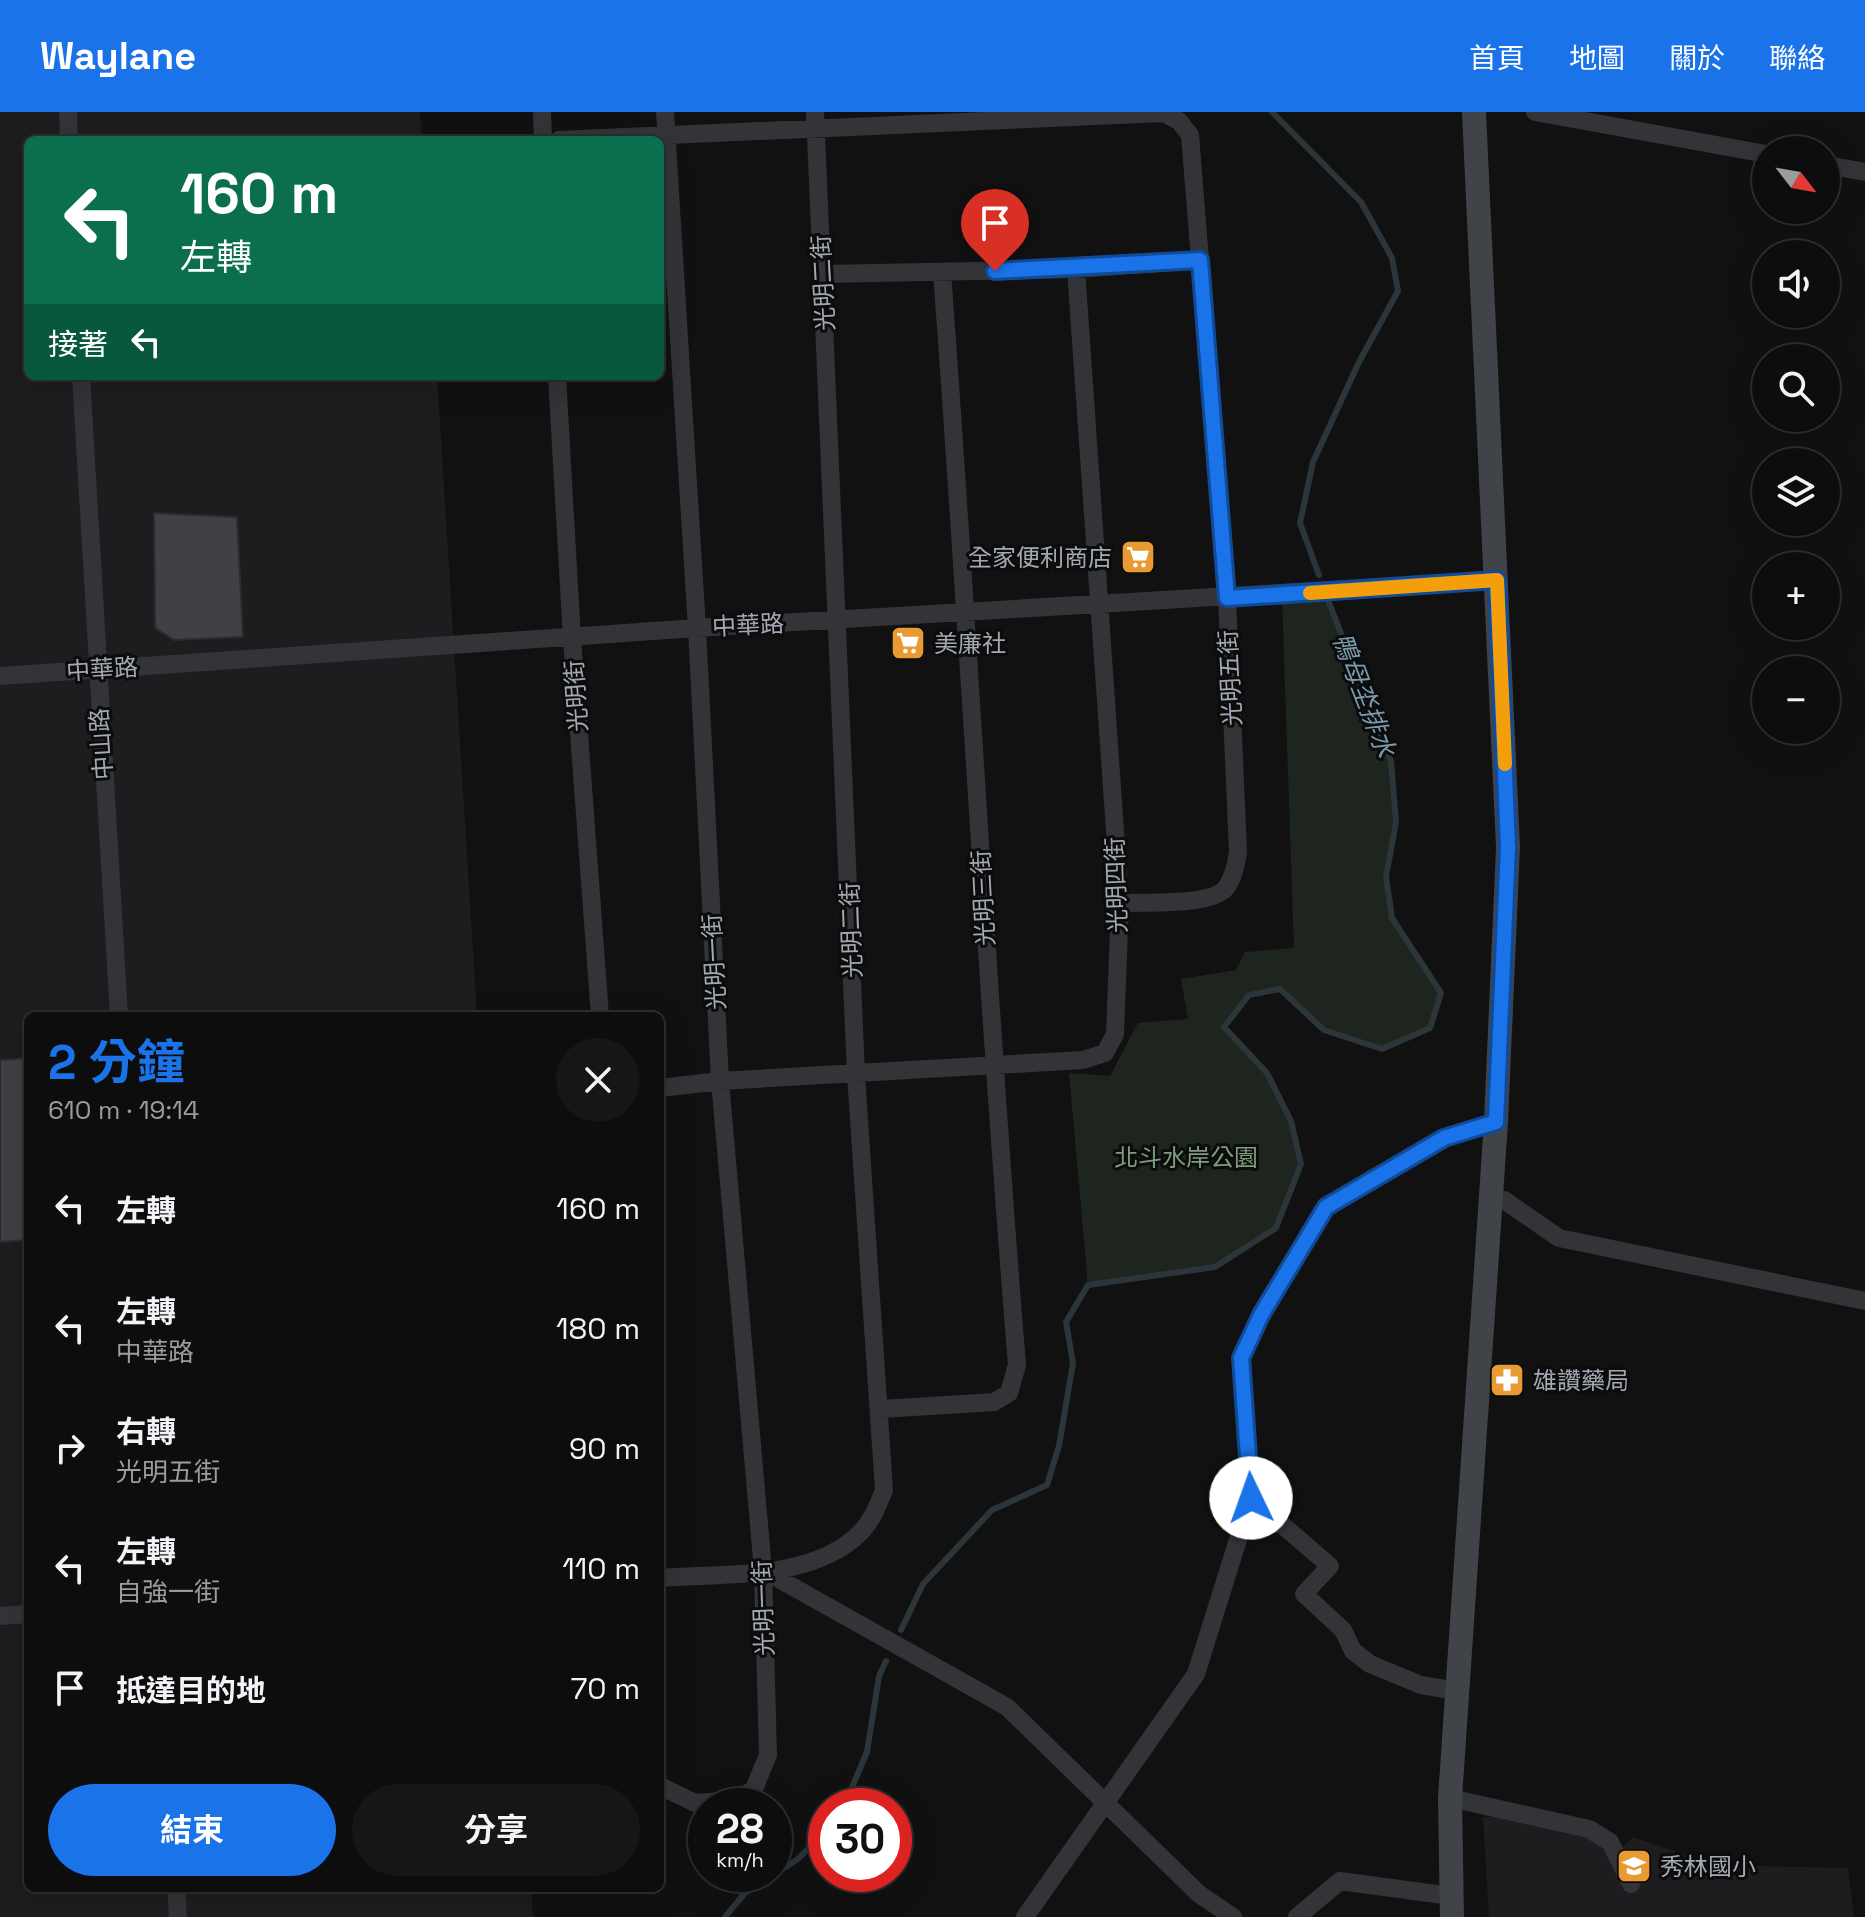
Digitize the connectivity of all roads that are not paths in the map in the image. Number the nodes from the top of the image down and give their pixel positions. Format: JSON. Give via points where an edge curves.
{"nodes":[{"id":1,"x":68,"y":112,"type":"edge"},
{"id":2,"x":542,"y":112,"type":"edge"},
{"id":3,"x":665,"y":112,"type":"edge"},
{"id":4,"x":1474,"y":112,"type":"edge"},
{"id":5,"x":1535,"y":112,"type":"edge"},
{"id":6,"x":816,"y":120,"type":"edge"},
{"id":7,"x":666,"y":135,"type":"junction"},
{"id":8,"x":69,"y":136,"type":"edge"},
{"id":9,"x":543,"y":136,"type":"edge"},
{"id":10,"x":645,"y":136,"type":"edge"},
{"id":11,"x":1752,"y":151,"type":"edge"},
{"id":12,"x":1840,"y":168,"type":"edge"},
{"id":13,"x":1865,"y":172,"type":"edge"},
{"id":14,"x":1200,"y":260,"type":"junction"},
{"id":15,"x":1076,"y":269,"type":"junction"},
{"id":16,"x":942,"y":272,"type":"junction"},
{"id":17,"x":823,"y":274,"type":"junction"},
{"id":18,"x":81,"y":380,"type":"edge"},
{"id":19,"x":557,"y":380,"type":"edge"},
{"id":20,"x":1497,"y":580,"type":"junction"},
{"id":21,"x":1227,"y":598,"type":"junction"},
{"id":22,"x":1099,"y":605,"type":"junction"},
{"id":23,"x":967,"y":613,"type":"junction"},
{"id":24,"x":839,"y":620,"type":"junction"},
{"id":25,"x":697,"y":628,"type":"junction"},
{"id":26,"x":572,"y":639,"type":"junction"},
{"id":27,"x":96,"y":670,"type":"junction"},
{"id":28,"x":0,"y":676,"type":"edge"},
{"id":29,"x":1120,"y":903,"type":"junction"},
{"id":30,"x":119,"y":1012,"type":"edge"},
{"id":31,"x":600,"y":1012,"type":"edge"},
{"id":32,"x":993,"y":1066,"type":"junction"},
{"id":33,"x":856,"y":1075,"type":"junction"},
{"id":34,"x":720,"y":1081,"type":"junction"},
{"id":35,"x":664,"y":1088,"type":"edge"},
{"id":36,"x":1496,"y":1122,"type":"junction"},
{"id":37,"x":1490,"y":1199,"type":"junction"},
{"id":38,"x":1865,"y":1301,"type":"edge"},
{"id":39,"x":881,"y":1409,"type":"junction"},
{"id":40,"x":1251,"y":1498,"type":"junction"},
{"id":41,"x":763,"y":1570,"type":"junction"},
{"id":42,"x":664,"y":1578,"type":"edge"},
{"id":43,"x":24,"y":1614,"type":"edge"},
{"id":44,"x":0,"y":1616,"type":"edge"},
{"id":45,"x":1457,"y":1691,"type":"junction"},
{"id":46,"x":664,"y":1788,"type":"edge"},
{"id":47,"x":1450,"y":1798,"type":"junction"},
{"id":48,"x":1103,"y":1802,"type":"junction"},
{"id":49,"x":1631,"y":1884,"type":"dead end"},
{"id":50,"x":176,"y":1892,"type":"edge"},
{"id":51,"x":1452,"y":1907,"type":"edge"},
{"id":52,"x":178,"y":1917,"type":"edge"},
{"id":53,"x":1025,"y":1917,"type":"edge"},
{"id":54,"x":1233,"y":1917,"type":"edge"},
{"id":55,"x":1297,"y":1917,"type":"edge"}],
"edges":[{"from":1,"to":8,"type":"street"},
{"from":2,"to":9,"type":"street"},
{"from":3,"to":7,"type":"street","name":"光明一街"},
{"from":4,"to":20,"type":"main road"},
{"from":5,"to":11,"type":"street"},
{"from":6,"to":7,"type":"street"},
{"from":6,"to":14,"type":"street","name":"光明五街","via":[[1164,113],[1190,135]]},
{"from":6,"to":17,"type":"street","name":"光明二街"},
{"from":7,"to":10,"type":"street"},
{"from":7,"to":25,"type":"street","name":"光明一街"},
{"from":12,"to":13,"type":"street"},
{"from":14,"to":15,"type":"street"},
{"from":14,"to":21,"type":"street","name":"光明五街"},
{"from":15,"to":16,"type":"street"},
{"from":15,"to":22,"type":"street","name":"光明四街"},
{"from":16,"to":17,"type":"street"},
{"from":16,"to":23,"type":"street","name":"光明三街"},
{"from":17,"to":24,"type":"street","name":"光明二街"},
{"from":18,"to":27,"type":"street","name":"中山路"},
{"from":19,"to":26,"type":"street","name":"光明街"},
{"from":20,"to":21,"type":"street","name":"中華路"},
{"from":20,"to":36,"type":"main road","via":[[1508,847]]},
{"from":21,"to":22,"type":"street","name":"中華路"},
{"from":21,"to":29,"type":"street","name":"光明五街","via":[[1235,870],[1225,890],[1208,899]]},
{"from":22,"to":23,"type":"street","name":"中華路"},
{"from":22,"to":29,"type":"street","name":"光明四街"},
{"from":23,"to":24,"type":"street","name":"中華路"},
{"from":23,"to":32,"type":"street","name":"光明三街"},
{"from":24,"to":25,"type":"street","name":"中華路"},
{"from":24,"to":33,"type":"street","name":"光明二街"},
{"from":25,"to":26,"type":"street","name":"中華路"},
{"from":25,"to":34,"type":"street","name":"光明一街"},
{"from":26,"to":27,"type":"street","name":"中華路"},
{"from":26,"to":31,"type":"street","name":"光明街"},
{"from":27,"to":28,"type":"street","name":"中華路"},
{"from":27,"to":30,"type":"street","name":"中山路"},
{"from":29,"to":32,"type":"street","name":"光明四街","via":[[1115,1034],[1105,1053],[1083,1060]]},
{"from":32,"to":33,"type":"street","name":"光明四街"},
{"from":32,"to":39,"type":"street","name":"光明三街","via":[[1015,1380],[1009,1393],[994,1402]]},
{"from":33,"to":34,"type":"street","name":"光明四街"},
{"from":33,"to":39,"type":"street","name":"光明二街"},
{"from":34,"to":35,"type":"street","name":"光明四街"},
{"from":34,"to":41,"type":"street","name":"光明一街"},
{"from":36,"to":37,"type":"main road"},
{"from":36,"to":40,"type":"street","via":[[1444,1138],[1326,1207],[1241,1358]]},
{"from":37,"to":38,"type":"street","via":[[1504,1200],[1559,1238]]},
{"from":37,"to":45,"type":"main road"},
{"from":39,"to":41,"type":"street","name":"光明二街","via":[[884,1490],[860,1533],[831,1553]]},
{"from":40,"to":45,"type":"street","via":[[1330,1566],[1304,1594],[1343,1630],[1353,1651],[1370,1664],[1421,1685]]},
{"from":40,"to":48,"type":"street","via":[[1196,1674]]},
{"from":41,"to":42,"type":"street","name":"光明二街"},
{"from":41,"to":46,"type":"street","name":"光明一街","via":[[768,1755],[754,1789],[738,1800],[695,1803]]},
{"from":41,"to":48,"type":"street","via":[[1007,1707]]},
{"from":43,"to":44,"type":"street"},
{"from":45,"to":47,"type":"main road"},
{"from":47,"to":49,"type":"street","via":[[1589,1829],[1610,1842]]},
{"from":47,"to":51,"type":"main road"},
{"from":48,"to":53,"type":"street"},
{"from":48,"to":54,"type":"street","via":[[1199,1894]]},
{"from":50,"to":52,"type":"street"},
{"from":51,"to":55,"type":"street","via":[[1340,1881]]}]}
